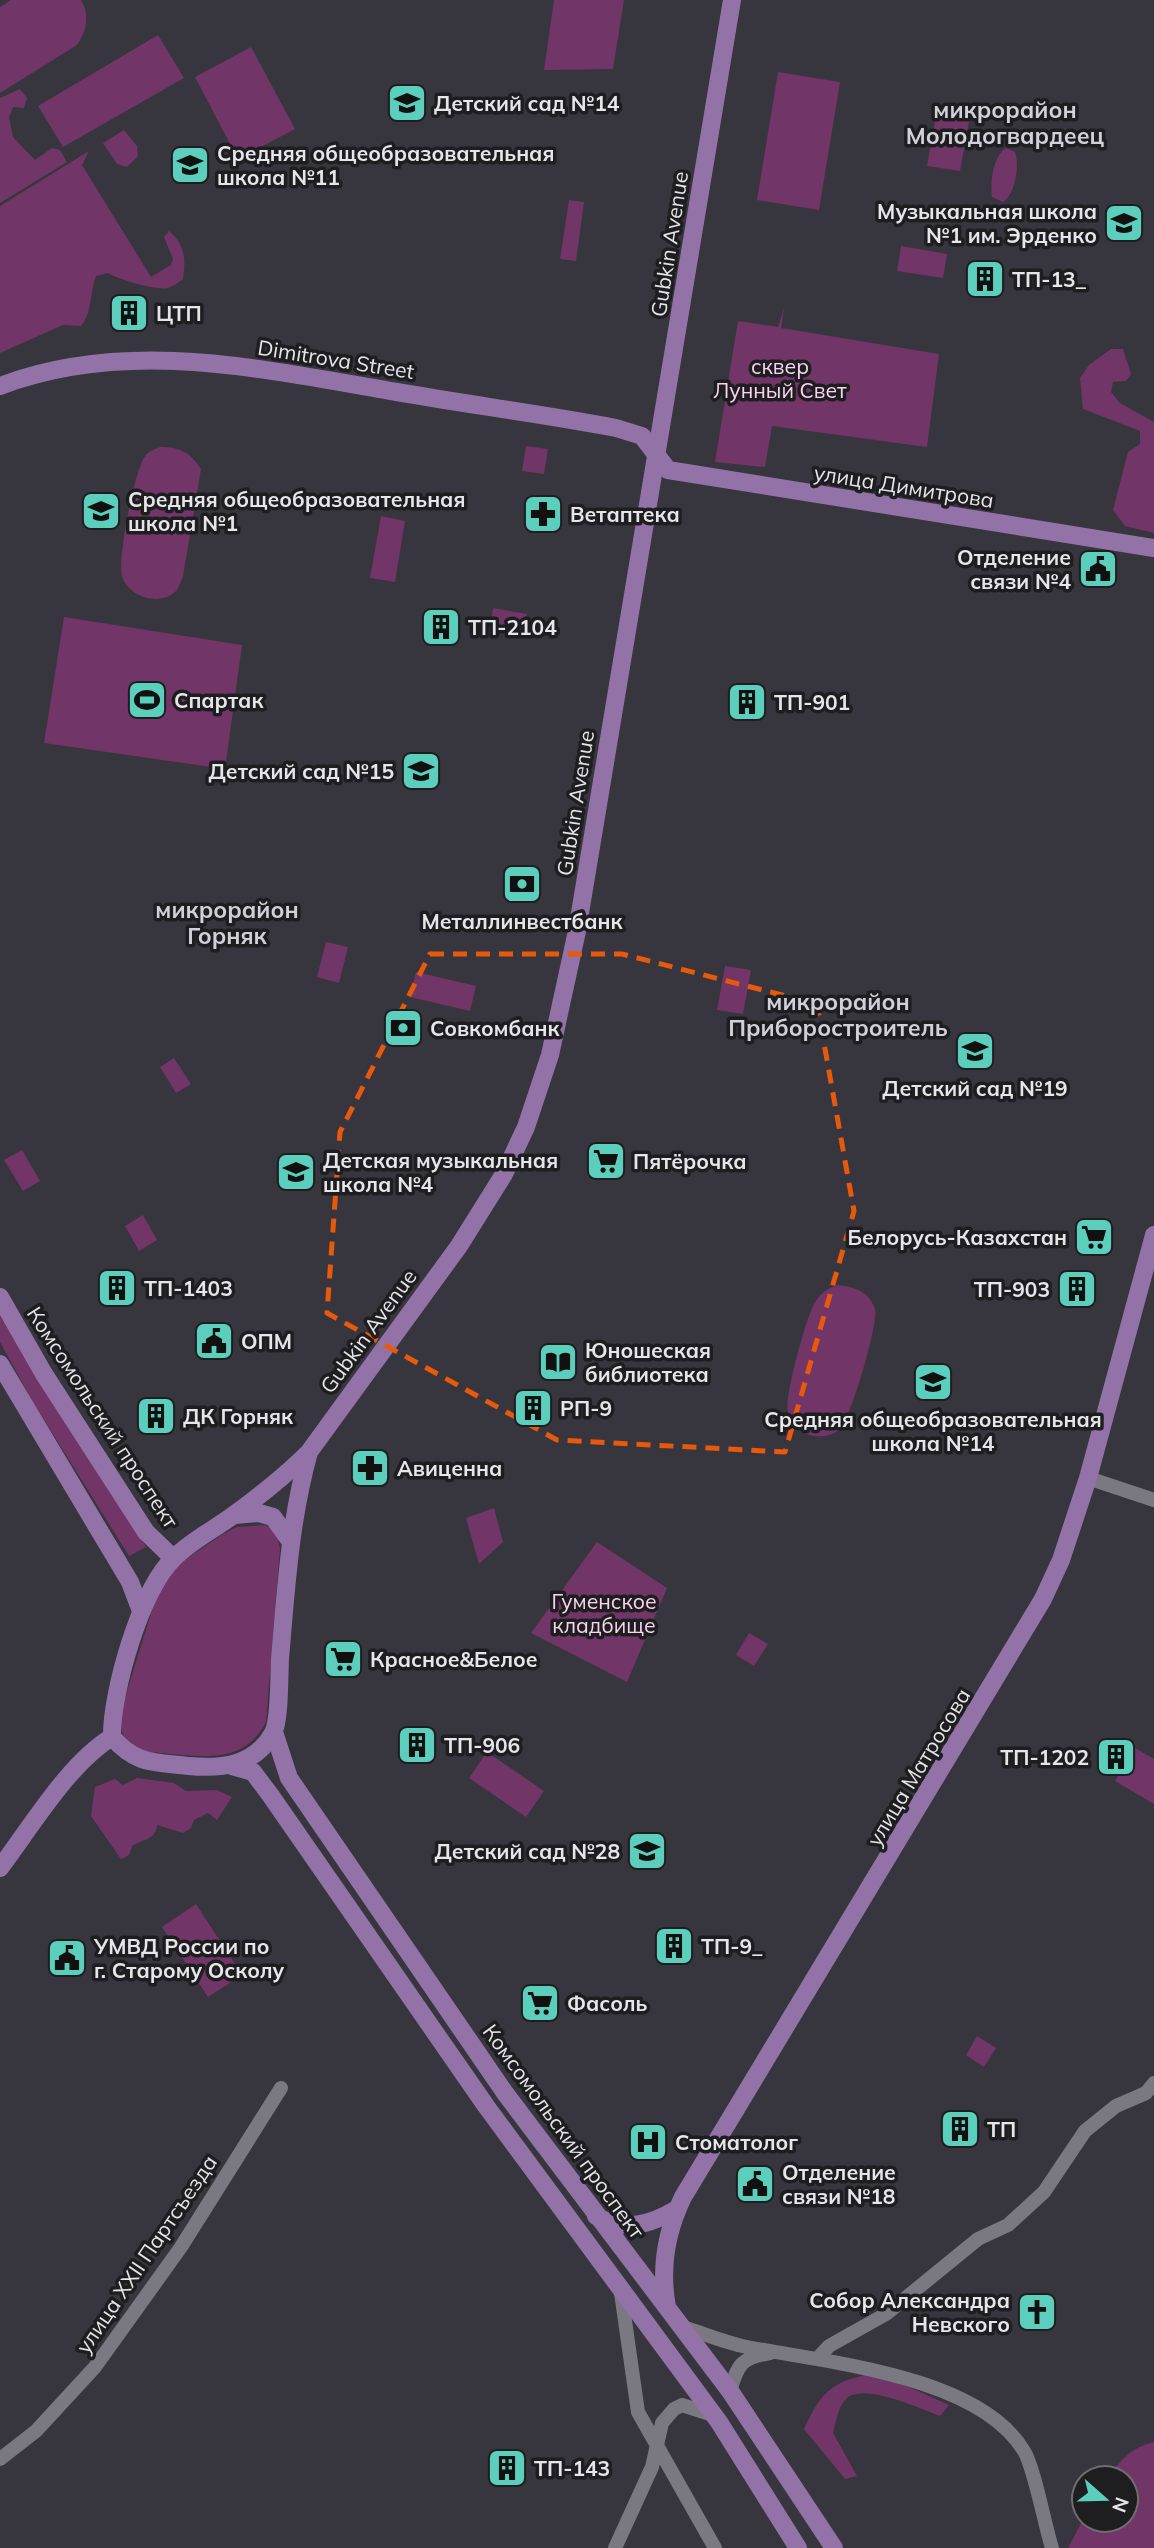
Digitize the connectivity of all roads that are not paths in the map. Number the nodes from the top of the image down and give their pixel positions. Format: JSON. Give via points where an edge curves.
{"nodes":[{"id":1,"x":732,"y":0,"type":"edge"},
{"id":2,"x":0,"y":386,"type":"edge"},
{"id":3,"x":656,"y":453,"type":"junction"},
{"id":4,"x":1154,"y":548,"type":"edge"},
{"id":5,"x":1154,"y":1235,"type":"edge"},
{"id":6,"x":0,"y":1297,"type":"edge"},
{"id":7,"x":0,"y":1364,"type":"edge"},
{"id":8,"x":309,"y":1452,"type":"junction"},
{"id":9,"x":1088,"y":1478,"type":"junction"},
{"id":10,"x":1154,"y":1500,"type":"edge"},
{"id":11,"x":234,"y":1515,"type":"junction"},
{"id":12,"x":290,"y":1542,"type":"junction"},
{"id":13,"x":173,"y":1558,"type":"junction"},
{"id":14,"x":141,"y":1611,"type":"junction"},
{"id":15,"x":274,"y":1732,"type":"junction"},
{"id":16,"x":112,"y":1737,"type":"junction"},
{"id":17,"x":232,"y":1766,"type":"junction"},
{"id":18,"x":0,"y":1868,"type":"edge"},
{"id":19,"x":1154,"y":2083,"type":"edge"},
{"id":20,"x":281,"y":2088,"type":"dead end"},
{"id":21,"x":677,"y":2209,"type":"junction"},
{"id":22,"x":596,"y":2216,"type":"junction"},
{"id":23,"x":621,"y":2293,"type":"junction"},
{"id":24,"x":667,"y":2307,"type":"junction"},
{"id":25,"x":681,"y":2326,"type":"junction"},
{"id":26,"x":780,"y":2352,"type":"junction"},
{"id":27,"x":819,"y":2357,"type":"junction"},
{"id":28,"x":730,"y":2391,"type":"junction"},
{"id":29,"x":713,"y":2415,"type":"junction"},
{"id":30,"x":658,"y":2443,"type":"junction"},
{"id":31,"x":1,"y":2455,"type":"edge"},
{"id":32,"x":615,"y":2548,"type":"edge"},
{"id":33,"x":715,"y":2548,"type":"edge"},
{"id":34,"x":798,"y":2548,"type":"edge"},
{"id":35,"x":834,"y":2548,"type":"edge"},
{"id":36,"x":1052,"y":2548,"type":"edge"}],
"edges":[{"from":1,"to":3,"type":"main road","name":"Gubkin Avenue"},
{"from":2,"to":3,"type":"main road","name":"Dimitrova Street","via":[[105,361],[195,360],[617,428],[642,436]]},
{"from":3,"to":4,"type":"main road","name":"улица Димитрова","via":[[668,470]]},
{"from":3,"to":8,"type":"main road","name":"Gubkin Avenue","via":[[577,931],[550,1055],[526,1127],[472,1226]]},
{"from":5,"to":9,"type":"main road","name":"улица Матросова"},
{"from":6,"to":13,"type":"main road","name":"Комсомольский проспект","via":[[146,1532]]},
{"from":7,"to":14,"type":"main road","via":[[131,1582]]},
{"from":8,"to":11,"type":"main road","name":"Gubkin Avenue"},
{"from":8,"to":12,"type":"main road"},
{"from":9,"to":10,"type":"street"},
{"from":9,"to":21,"type":"main road","name":"улица Матросова","via":[[1060,1560],[1028,1627]]},
{"from":11,"to":12,"type":"main road","via":[[273,1517]]},
{"from":11,"to":13,"type":"main road","name":"Gubkin Avenue"},
{"from":12,"to":15,"type":"main road"},
{"from":13,"to":14,"type":"main road","name":"Gubkin Avenue"},
{"from":14,"to":16,"type":"main road","name":"Gubkin Avenue","via":[[111,1717]]},
{"from":15,"to":17,"type":"main road","via":[[246,1760]]},
{"from":15,"to":22,"type":"main road","name":"Комсомольский проспект","via":[[289,1778],[505,2093]]},
{"from":16,"to":17,"type":"main road","via":[[131,1756],[144,1761]]},
{"from":16,"to":18,"type":"main road","via":[[91,1750],[71,1773]]},
{"from":17,"to":23,"type":"main road","via":[[253,1772],[271,1796]]},
{"from":19,"to":27,"type":"street","via":[[1146,2093],[1116,2106],[1085,2132],[1044,2192],[1008,2225],[978,2239],[886,2314],[829,2346]]},
{"from":20,"to":31,"type":"street","name":"улица XXII Партсъезда","via":[[181,2247],[109,2349],[36,2431]]},
{"from":21,"to":22,"type":"main road","via":[[656,2222],[626,2226]]},
{"from":21,"to":24,"type":"main road","name":"улица Матросова","via":[[662,2276]]},
{"from":22,"to":24,"type":"main road","name":"Комсомольский проспект"},
{"from":23,"to":29,"type":"main road"},
{"from":23,"to":30,"type":"street","via":[[638,2412]]},
{"from":24,"to":25,"type":"main road","name":"Комсомольский проспект"},
{"from":25,"to":26,"type":"street"},
{"from":25,"to":28,"type":"main road","name":"Комсомольский проспект"},
{"from":26,"to":27,"type":"street"},
{"from":26,"to":28,"type":"street","via":[[746,2358]]},
{"from":27,"to":36,"type":"street","via":[[904,2378],[966,2401],[1011,2434],[1026,2453]]},
{"from":28,"to":35,"type":"main road","name":"Комсомольский проспект"},
{"from":29,"to":30,"type":"street","via":[[690,2405],[674,2409],[662,2423]]},
{"from":29,"to":34,"type":"main road"},
{"from":30,"to":32,"type":"street","via":[[652,2467]]},
{"from":30,"to":33,"type":"street"}]}
